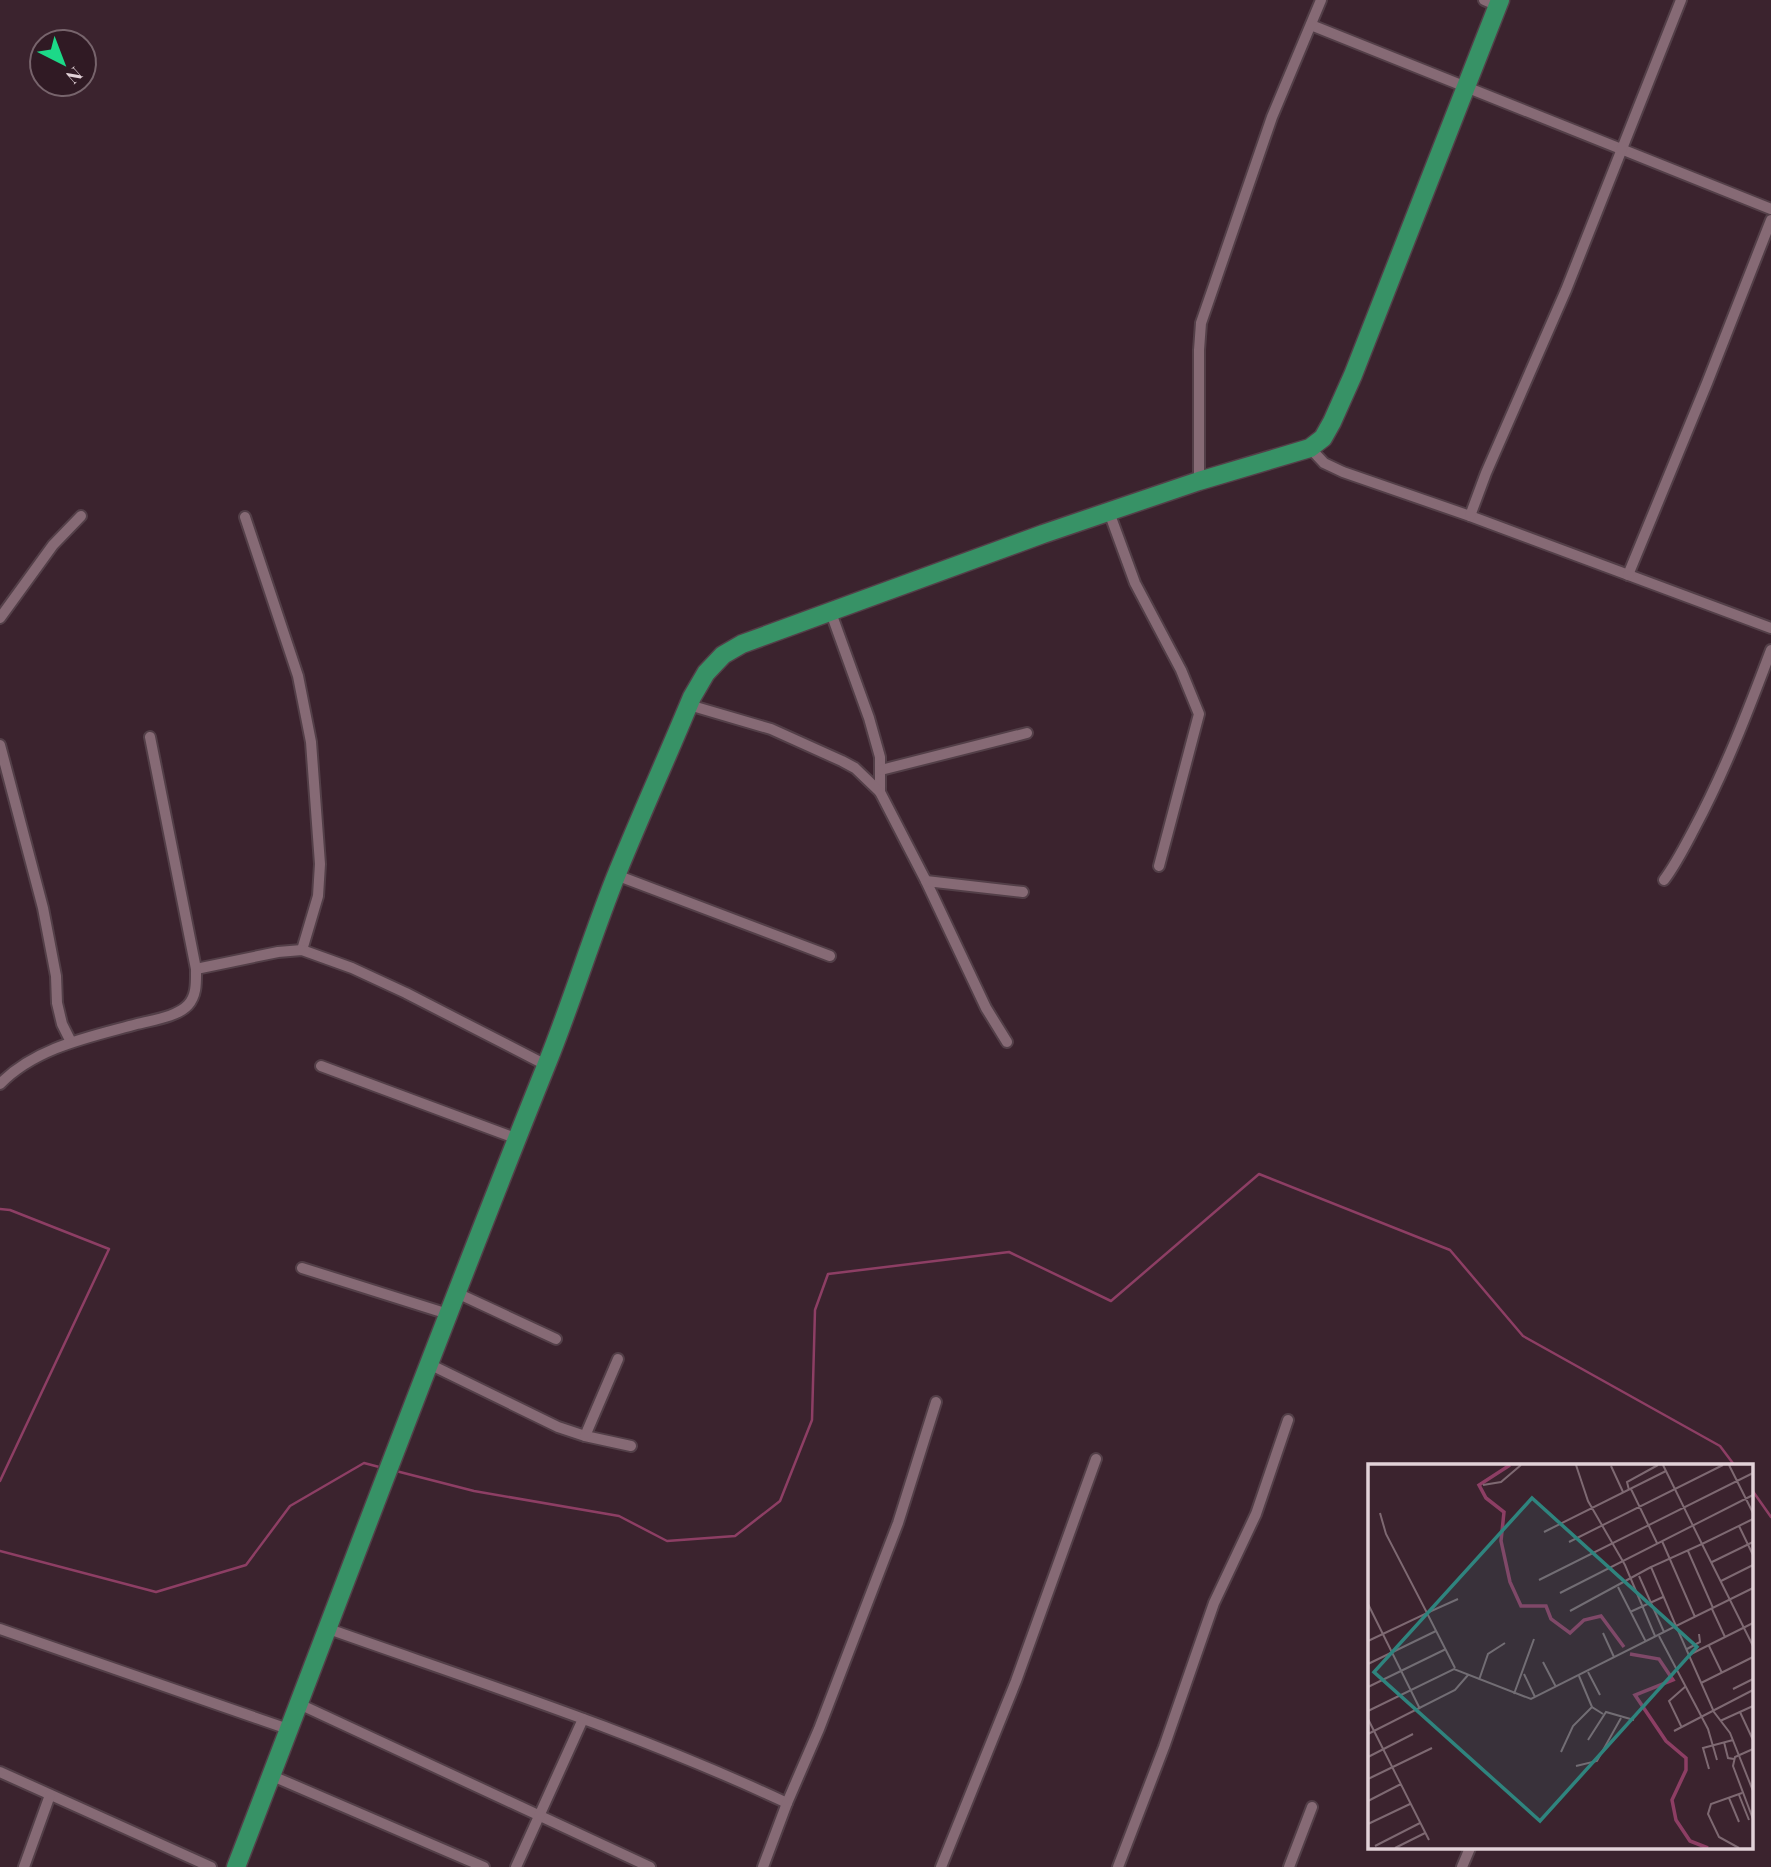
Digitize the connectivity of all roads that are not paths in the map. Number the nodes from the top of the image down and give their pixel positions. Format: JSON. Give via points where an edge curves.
{"nodes":[{"id":1,"x":1321,"y":0,"type":"edge"},
{"id":2,"x":1681,"y":0,"type":"edge"},
{"id":3,"x":1494,"y":2,"type":"edge"},
{"id":4,"x":1311,"y":25,"type":"junction"},
{"id":5,"x":1466,"y":88,"type":"junction"},
{"id":6,"x":1621,"y":150,"type":"junction"},
{"id":7,"x":1771,"y":209,"type":"edge"},
{"id":8,"x":1771,"y":220,"type":"edge"},
{"id":9,"x":1310,"y":449,"type":"junction"},
{"id":10,"x":1199,"y":481,"type":"junction"},
{"id":11,"x":1109,"y":512,"type":"junction"},
{"id":12,"x":81,"y":516,"type":"dead end"},
{"id":13,"x":1470,"y":516,"type":"junction"},
{"id":14,"x":245,"y":517,"type":"dead end"},
{"id":15,"x":1629,"y":575,"type":"junction"},
{"id":16,"x":830,"y":610,"type":"junction"},
{"id":17,"x":0,"y":618,"type":"edge"},
{"id":18,"x":1771,"y":628,"type":"edge"},
{"id":19,"x":1771,"y":650,"type":"edge"},
{"id":20,"x":689,"y":705,"type":"junction"},
{"id":21,"x":1027,"y":733,"type":"dead end"},
{"id":22,"x":150,"y":737,"type":"dead end"},
{"id":23,"x":0,"y":745,"type":"edge"},
{"id":24,"x":881,"y":770,"type":"junction"},
{"id":25,"x":880,"y":792,"type":"junction"},
{"id":26,"x":1158,"y":866,"type":"dead end"},
{"id":27,"x":616,"y":875,"type":"junction"},
{"id":28,"x":1664,"y":880,"type":"dead end"},
{"id":29,"x":926,"y":881,"type":"junction"},
{"id":30,"x":1023,"y":891,"type":"dead end"},
{"id":31,"x":302,"y":950,"type":"junction"},
{"id":32,"x":830,"y":956,"type":"dead end"},
{"id":33,"x":196,"y":969,"type":"junction"},
{"id":34,"x":71,"y":1042,"type":"junction"},
{"id":35,"x":1007,"y":1042,"type":"dead end"},
{"id":36,"x":546,"y":1065,"type":"junction"},
{"id":37,"x":321,"y":1066,"type":"dead end"},
{"id":38,"x":0,"y":1084,"type":"edge"},
{"id":39,"x":515,"y":1138,"type":"junction"},
{"id":40,"x":302,"y":1268,"type":"dead end"},
{"id":41,"x":457,"y":1293,"type":"junction"},
{"id":42,"x":448,"y":1314,"type":"junction"},
{"id":43,"x":556,"y":1339,"type":"dead end"},
{"id":44,"x":618,"y":1359,"type":"dead end"},
{"id":45,"x":429,"y":1364,"type":"junction"},
{"id":46,"x":936,"y":1402,"type":"dead end"},
{"id":47,"x":1288,"y":1420,"type":"dead end"},
{"id":48,"x":585,"y":1436,"type":"junction"},
{"id":49,"x":631,"y":1446,"type":"dead end"},
{"id":50,"x":1096,"y":1459,"type":"dead end"},
{"id":51,"x":326,"y":1628,"type":"junction"},
{"id":52,"x":0,"y":1629,"type":"edge"},
{"id":53,"x":297,"y":1703,"type":"junction"},
{"id":54,"x":583,"y":1719,"type":"junction"},
{"id":55,"x":288,"y":1729,"type":"junction"},
{"id":56,"x":0,"y":1774,"type":"edge"},
{"id":57,"x":270,"y":1775,"type":"junction"},
{"id":58,"x":50,"y":1795,"type":"junction"},
{"id":59,"x":787,"y":1803,"type":"junction"},
{"id":60,"x":1312,"y":1807,"type":"dead end"},
{"id":61,"x":541,"y":1814,"type":"junction"},
{"id":62,"x":1469,"y":1850,"type":"edge"},
{"id":63,"x":24,"y":1867,"type":"edge"},
{"id":64,"x":211,"y":1867,"type":"edge"},
{"id":65,"x":236,"y":1867,"type":"edge"},
{"id":66,"x":484,"y":1867,"type":"edge"},
{"id":67,"x":516,"y":1867,"type":"edge"},
{"id":68,"x":650,"y":1867,"type":"edge"},
{"id":69,"x":763,"y":1867,"type":"edge"},
{"id":70,"x":942,"y":1867,"type":"edge"},
{"id":71,"x":1118,"y":1867,"type":"edge"},
{"id":72,"x":1289,"y":1867,"type":"edge"},
{"id":73,"x":1462,"y":1867,"type":"edge"}],
"edges":[{"from":1,"to":4,"type":"street"},
{"from":2,"to":6,"type":"street"},
{"from":3,"to":5,"type":"highway"},
{"from":4,"to":5,"type":"street"},
{"from":4,"to":10,"type":"street","via":[[1272,117],[1201,323]]},
{"from":5,"to":6,"type":"street"},
{"from":5,"to":9,"type":"highway","via":[[1348,387],[1322,438]]},
{"from":6,"to":7,"type":"street"},
{"from":6,"to":13,"type":"street"},
{"from":8,"to":15,"type":"street"},
{"from":9,"to":10,"type":"highway"},
{"from":9,"to":13,"type":"street","via":[[1343,472]]},
{"from":10,"to":11,"type":"highway"},
{"from":11,"to":16,"type":"highway"},
{"from":11,"to":26,"type":"street","via":[[1135,583],[1199,714]]},
{"from":12,"to":17,"type":"street","via":[[44,556]]},
{"from":13,"to":15,"type":"street"},
{"from":14,"to":31,"type":"street","via":[[298,676],[311,743],[320,864],[318,896]]},
{"from":15,"to":18,"type":"street"},
{"from":16,"to":20,"type":"highway","via":[[723,655],[706,673]]},
{"from":16,"to":24,"type":"street","via":[[869,718]]},
{"from":19,"to":28,"type":"street","via":[[1713,792]]},
{"from":20,"to":25,"type":"street","via":[[771,729],[842,761]]},
{"from":20,"to":27,"type":"highway"},
{"from":21,"to":24,"type":"street"},
{"from":22,"to":33,"type":"street"},
{"from":23,"to":34,"type":"street","via":[[43,908],[62,1024]]},
{"from":24,"to":25,"type":"street"},
{"from":25,"to":29,"type":"street"},
{"from":27,"to":32,"type":"street"},
{"from":27,"to":36,"type":"highway"},
{"from":29,"to":30,"type":"street"},
{"from":29,"to":35,"type":"street"},
{"from":31,"to":33,"type":"street"},
{"from":31,"to":36,"type":"street","via":[[406,993]]},
{"from":33,"to":34,"type":"street","via":[[193,997],[184,1008]]},
{"from":34,"to":38,"type":"street","via":[[19,1068]]},
{"from":36,"to":39,"type":"highway"},
{"from":37,"to":39,"type":"street"},
{"from":39,"to":41,"type":"highway"},
{"from":40,"to":42,"type":"street"},
{"from":41,"to":42,"type":"highway"},
{"from":41,"to":43,"type":"street"},
{"from":42,"to":45,"type":"highway"},
{"from":44,"to":48,"type":"street"},
{"from":45,"to":48,"type":"street"},
{"from":45,"to":51,"type":"highway"},
{"from":46,"to":59,"type":"street","via":[[898,1523]]},
{"from":47,"to":71,"type":"street","via":[[1260,1505],[1209,1614]]},
{"from":48,"to":49,"type":"street"},
{"from":50,"to":70,"type":"street","via":[[1016,1681]]},
{"from":51,"to":53,"type":"highway"},
{"from":51,"to":54,"type":"street"},
{"from":52,"to":55,"type":"street"},
{"from":53,"to":55,"type":"highway"},
{"from":53,"to":61,"type":"street"},
{"from":54,"to":59,"type":"street","via":[[712,1768]]},
{"from":54,"to":61,"type":"street"},
{"from":55,"to":57,"type":"highway"},
{"from":56,"to":58,"type":"street"},
{"from":57,"to":65,"type":"highway"},
{"from":57,"to":66,"type":"street"},
{"from":58,"to":63,"type":"street"},
{"from":58,"to":64,"type":"street"},
{"from":59,"to":69,"type":"street"},
{"from":60,"to":72,"type":"street"},
{"from":61,"to":67,"type":"street"},
{"from":61,"to":68,"type":"street"},
{"from":62,"to":73,"type":"street"}]}
